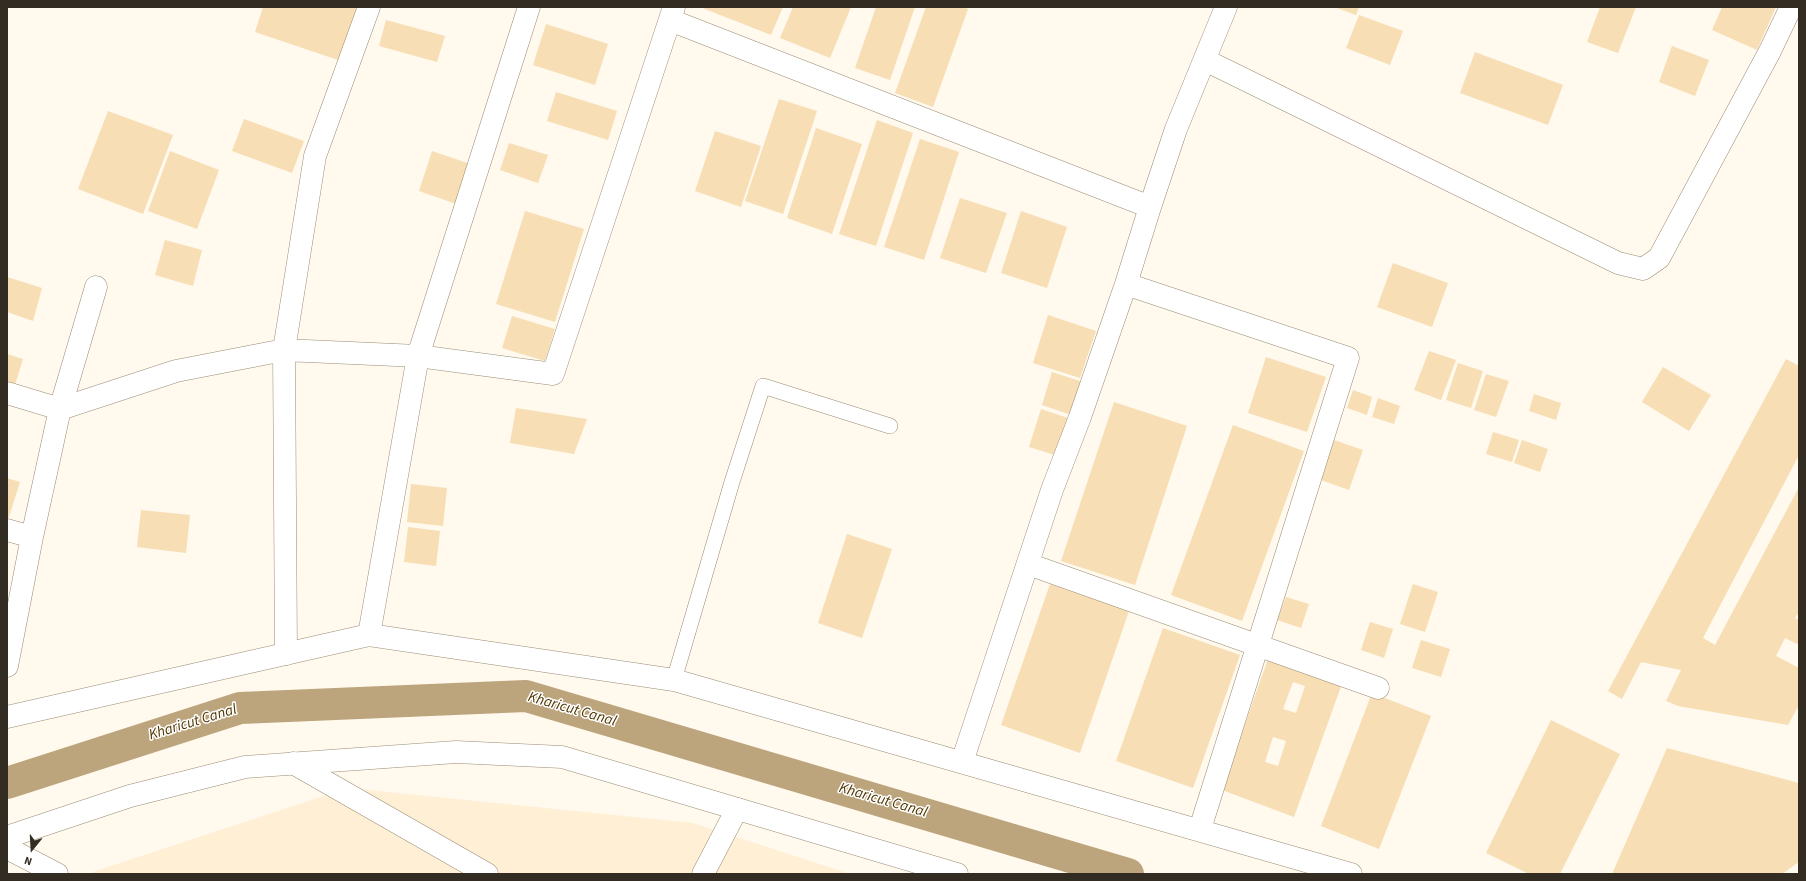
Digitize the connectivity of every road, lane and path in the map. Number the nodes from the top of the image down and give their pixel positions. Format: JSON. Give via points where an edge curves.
{"nodes":[{"id":1,"x":369,"y":7,"type":"edge"},
{"id":2,"x":529,"y":7,"type":"edge"},
{"id":3,"x":1226,"y":7,"type":"edge"},
{"id":4,"x":1791,"y":7,"type":"edge"},
{"id":5,"x":672,"y":13,"type":"edge"},
{"id":6,"x":1205,"y":60,"type":"junction"},
{"id":7,"x":1150,"y":207,"type":"junction"},
{"id":8,"x":1126,"y":284,"type":"junction"},
{"id":9,"x":96,"y":286,"type":"dead end"},
{"id":10,"x":284,"y":350,"type":"junction"},
{"id":11,"x":418,"y":356,"type":"junction"},
{"id":12,"x":7,"y":393,"type":"edge"},
{"id":13,"x":60,"y":409,"type":"junction"},
{"id":14,"x":890,"y":426,"type":"dead end"},
{"id":15,"x":7,"y":530,"type":"edge"},
{"id":16,"x":32,"y":537,"type":"junction"},
{"id":17,"x":1028,"y":564,"type":"junction"},
{"id":18,"x":369,"y":635,"type":"junction"},
{"id":19,"x":1258,"y":646,"type":"junction"},
{"id":20,"x":286,"y":654,"type":"junction"},
{"id":21,"x":7,"y":666,"type":"edge"},
{"id":22,"x":674,"y":680,"type":"junction"},
{"id":23,"x":1378,"y":688,"type":"dead end"},
{"id":24,"x":7,"y":717,"type":"edge"},
{"id":25,"x":962,"y":762,"type":"junction"},
{"id":26,"x":293,"y":763,"type":"junction"},
{"id":27,"x":737,"y":809,"type":"junction"},
{"id":28,"x":1200,"y":829,"type":"junction"},
{"id":29,"x":7,"y":836,"type":"edge"},
{"id":30,"x":7,"y":848,"type":"edge"},
{"id":31,"x":57,"y":874,"type":"edge"},
{"id":32,"x":488,"y":874,"type":"edge"},
{"id":33,"x":703,"y":874,"type":"edge"},
{"id":34,"x":957,"y":874,"type":"edge"},
{"id":35,"x":1352,"y":874,"type":"edge"}],
"edges":[{"from":1,"to":10,"type":"street","via":[[315,156]]},
{"from":2,"to":11,"type":"street"},
{"from":3,"to":6,"type":"street"},
{"from":4,"to":6,"type":"street","via":[[1659,258],[1643,269],[1618,263]]},
{"from":5,"to":7,"type":"street"},
{"from":5,"to":11,"type":"street","via":[[553,374]]},
{"from":6,"to":7,"type":"street","via":[[1176,130]]},
{"from":7,"to":8,"type":"street"},
{"from":8,"to":17,"type":"street"},
{"from":8,"to":19,"type":"street","via":[[1348,358]]},
{"from":9,"to":13,"type":"street"},
{"from":10,"to":11,"type":"street"},
{"from":10,"to":13,"type":"street","via":[[176,372]]},
{"from":10,"to":20,"type":"street"},
{"from":11,"to":18,"type":"street"},
{"from":12,"to":13,"type":"street"},
{"from":13,"to":16,"type":"street"},
{"from":14,"to":22,"type":"lane","via":[[764,386],[732,482]]},
{"from":15,"to":16,"type":"street"},
{"from":16,"to":21,"type":"street"},
{"from":17,"to":19,"type":"street"},
{"from":17,"to":25,"type":"street"},
{"from":18,"to":20,"type":"street"},
{"from":18,"to":22,"type":"street"},
{"from":19,"to":23,"type":"street"},
{"from":19,"to":28,"type":"street"},
{"from":20,"to":24,"type":"street"},
{"from":22,"to":25,"type":"street"},
{"from":25,"to":28,"type":"street"},
{"from":26,"to":27,"type":"street","via":[[456,752],[562,757]]},
{"from":26,"to":29,"type":"street","via":[[246,767],[137,794]]},
{"from":26,"to":32,"type":"street"},
{"from":27,"to":33,"type":"street"},
{"from":27,"to":34,"type":"street"},
{"from":28,"to":35,"type":"street"},
{"from":30,"to":31,"type":"street"}]}
